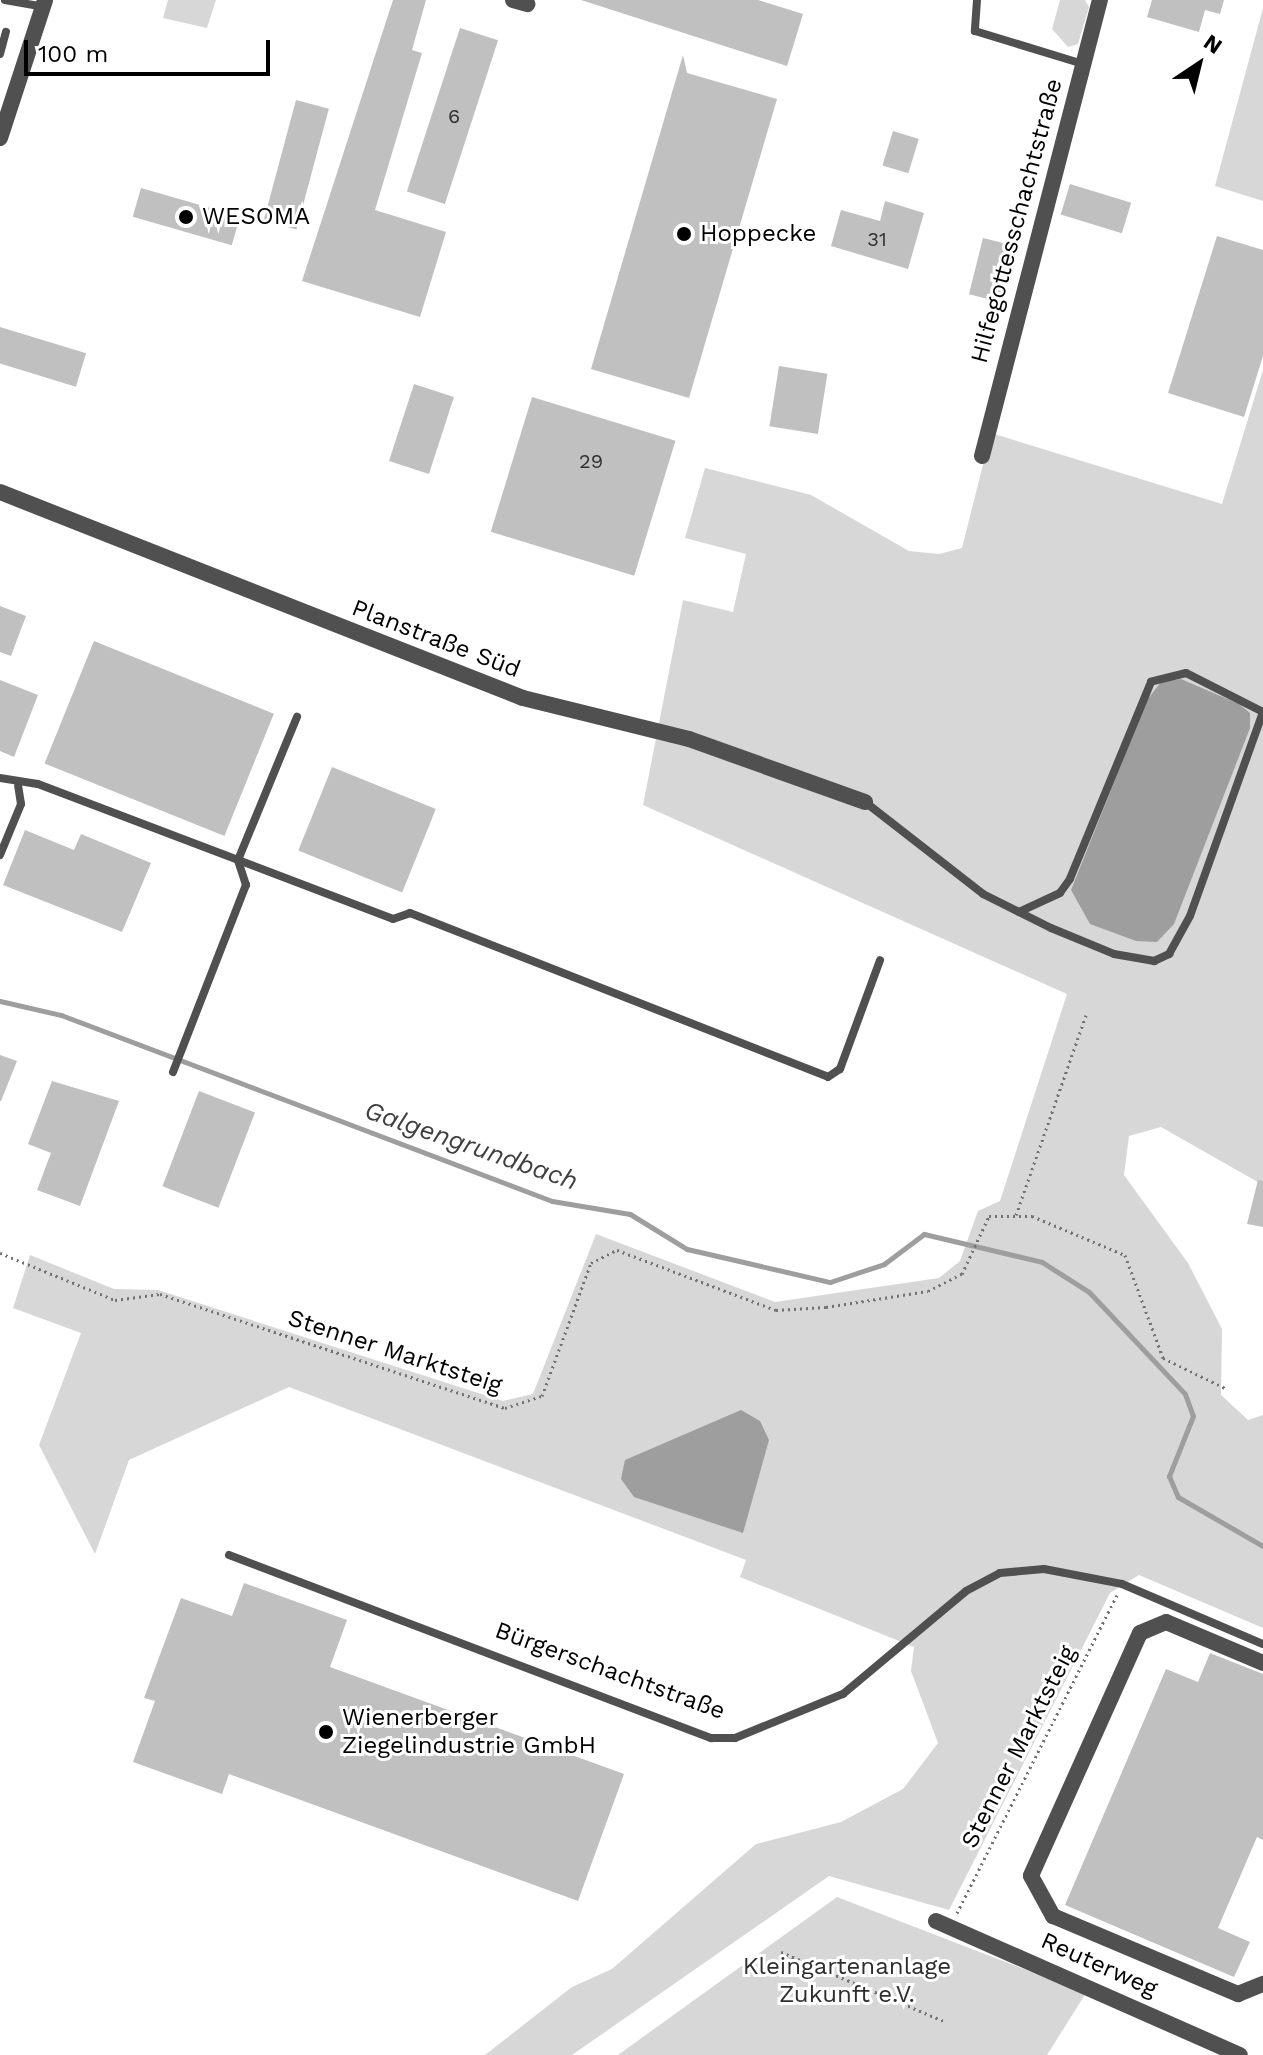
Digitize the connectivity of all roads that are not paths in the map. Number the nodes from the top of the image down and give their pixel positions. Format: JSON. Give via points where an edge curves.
{"nodes":[{"id":1,"x":5,"y":0,"type":"edge"},
{"id":2,"x":977,"y":0,"type":"edge"},
{"id":3,"x":1100,"y":0,"type":"edge"},
{"id":4,"x":44,"y":3,"type":"edge"},
{"id":5,"x":6,"y":32,"type":"dead end"},
{"id":6,"x":0,"y":54,"type":"edge"},
{"id":7,"x":1083,"y":64,"type":"junction"},
{"id":8,"x":0,"y":135,"type":"edge"},
{"id":9,"x":982,"y":456,"type":"dead end"},
{"id":10,"x":0,"y":492,"type":"edge"},
{"id":11,"x":297,"y":717,"type":"dead end"},
{"id":12,"x":0,"y":778,"type":"edge"},
{"id":13,"x":18,"y":786,"type":"junction"},
{"id":14,"x":865,"y":802,"type":"joint"},
{"id":15,"x":0,"y":855,"type":"edge"},
{"id":16,"x":238,"y":860,"type":"junction"},
{"id":17,"x":1019,"y":912,"type":"junction"},
{"id":18,"x":880,"y":960,"type":"dead end"},
{"id":19,"x":173,"y":1072,"type":"dead end"},
{"id":20,"x":229,"y":1555,"type":"dead end"},
{"id":21,"x":1263,"y":1644,"type":"edge"},
{"id":22,"x":1263,"y":1663,"type":"edge"},
{"id":23,"x":943,"y":1924,"type":"road end"},
{"id":24,"x":1263,"y":1984,"type":"edge"},
{"id":25,"x":1240,"y":2055,"type":"edge"}],
"edges":[{"from":1,"to":4,"type":"lane"},
{"from":2,"to":7,"type":"lane","via":[[975,31]]},
{"from":3,"to":7,"type":"street","name":"Hilfegottesschachtstraße"},
{"from":4,"to":8,"type":"street"},
{"from":5,"to":6,"type":"lane"},
{"from":7,"to":9,"type":"street","name":"Hilfegottesschachtstraße"},
{"from":10,"to":14,"type":"street","name":"Planstraße Süd","via":[[509,693],[689,739]]},
{"from":11,"to":16,"type":"lane"},
{"from":12,"to":13,"type":"lane"},
{"from":13,"to":15,"type":"lane","via":[[21,804]]},
{"from":13,"to":16,"type":"lane","via":[[38,784]]},
{"from":14,"to":17,"type":"lane","via":[[983,894]]},
{"from":16,"to":18,"type":"lane","via":[[393,919],[410,913],[828,1077],[840,1069]]},
{"from":16,"to":19,"type":"lane","via":[[246,885]]},
{"from":17,"to":17,"type":"lane","via":[[1060,893],[1070,879],[1151,682],[1186,673],[1263,712],[1169,954],[1136,960]]},
{"from":20,"to":21,"type":"lane","name":"Bürgerschachtstraße","via":[[711,1738],[735,1738],[843,1694],[966,1591],[1000,1573],[1044,1569],[1122,1584]]},
{"from":22,"to":24,"type":"street","via":[[1166,1622],[1140,1633],[1031,1876],[1053,1916],[1238,1994]]},
{"from":23,"to":25,"type":"street","name":"Reuterweg"}]}
